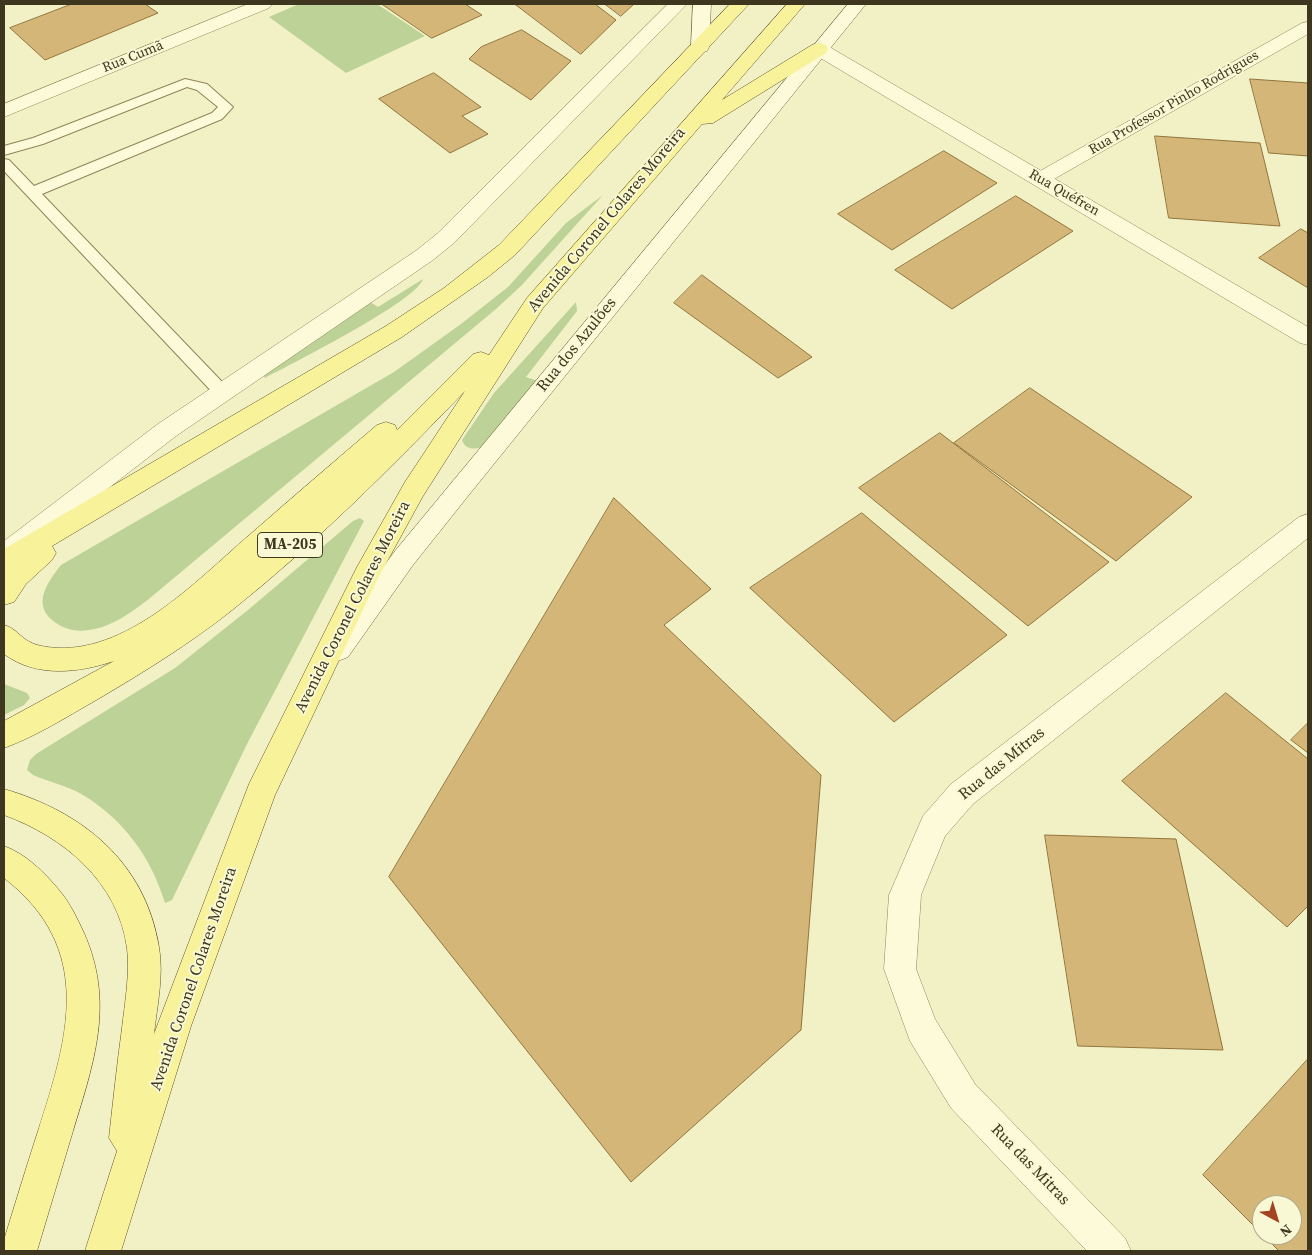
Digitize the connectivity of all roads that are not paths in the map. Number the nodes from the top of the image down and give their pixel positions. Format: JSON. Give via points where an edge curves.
{"nodes":[{"id":1,"x":263,"y":4,"type":"edge"},
{"id":2,"x":678,"y":4,"type":"edge"},
{"id":3,"x":702,"y":4,"type":"edge"},
{"id":4,"x":740,"y":4,"type":"edge"},
{"id":5,"x":796,"y":4,"type":"edge"},
{"id":6,"x":857,"y":4,"type":"edge"},
{"id":7,"x":1308,"y":27,"type":"edge"},
{"id":8,"x":700,"y":47,"type":"junction"},
{"id":9,"x":819,"y":49,"type":"junction"},
{"id":10,"x":4,"y":111,"type":"edge"},
{"id":11,"x":681,"y":134,"type":"junction"},
{"id":12,"x":4,"y":151,"type":"edge"},
{"id":13,"x":4,"y":162,"type":"edge"},
{"id":14,"x":1040,"y":179,"type":"junction"},
{"id":15,"x":31,"y":193,"type":"junction"},
{"id":16,"x":534,"y":302,"type":"junction"},
{"id":17,"x":1308,"y":337,"type":"edge"},
{"id":18,"x":376,"y":343,"type":"junction"},
{"id":19,"x":221,"y":392,"type":"junction"},
{"id":20,"x":1308,"y":524,"type":"edge"},
{"id":21,"x":4,"y":555,"type":"edge"},
{"id":22,"x":4,"y":562,"type":"edge"},
{"id":23,"x":4,"y":594,"type":"edge"},
{"id":24,"x":4,"y":636,"type":"edge"},
{"id":25,"x":307,"y":695,"type":"junction"},
{"id":26,"x":4,"y":735,"type":"edge"},
{"id":27,"x":4,"y":802,"type":"edge"},
{"id":28,"x":4,"y":860,"type":"edge"},
{"id":29,"x":120,"y":1199,"type":"junction"},
{"id":30,"x":18,"y":1251,"type":"edge"},
{"id":31,"x":103,"y":1251,"type":"edge"},
{"id":32,"x":1112,"y":1251,"type":"edge"}],
"edges":[{"from":1,"to":10,"type":"street","name":"Rua Cumã"},
{"from":2,"to":19,"type":"street","via":[[446,238],[406,270]]},
{"from":3,"to":8,"type":"street"},
{"from":4,"to":8,"type":"main road"},
{"from":5,"to":11,"type":"main road","name":"Avenida Coronel Colares Moreira"},
{"from":6,"to":9,"type":"street","name":"Rua dos Azulões"},
{"from":7,"to":14,"type":"street","name":"Rua Professor Pinho Rodrigues"},
{"from":8,"to":18,"type":"main road","via":[[507,250],[451,294]]},
{"from":9,"to":11,"type":"main road"},
{"from":9,"to":14,"type":"street","name":"Rua Quéfren"},
{"from":9,"to":25,"type":"street","name":"Rua dos Azulões","via":[[410,550]]},
{"from":11,"to":16,"type":"main road","name":"Avenida Coronel Colares Moreira"},
{"from":12,"to":15,"type":"lane","via":[[38,141],[185,83],[200,85],[226,107],[217,116]]},
{"from":13,"to":15,"type":"lane"},
{"from":14,"to":17,"type":"street","name":"Rua Quéfren"},
{"from":15,"to":19,"type":"lane"},
{"from":16,"to":24,"type":"main road","via":[[172,617],[152,630],[115,649],[73,659],[46,659],[24,654],[9,644]]},
{"from":16,"to":25,"type":"main road","name":"Avenida Coronel Colares Moreira","via":[[414,490],[366,575]]},
{"from":16,"to":26,"type":"main road","number":"MA-205","via":[[432,412],[238,591],[120,672]]},
{"from":18,"to":22,"type":"main road","via":[[100,502]]},
{"from":18,"to":23,"type":"main road","via":[[63,539],[24,569]]},
{"from":19,"to":21,"type":"street"},
{"from":20,"to":32,"type":"street","name":"Rua das Mitras","via":[[962,794],[934,826],[906,895],[900,969],[922,1028],[963,1096]]},
{"from":25,"to":29,"type":"main road","name":"Avenida Coronel Colares Moreira","via":[[260,794],[184,998]]},
{"from":27,"to":29,"type":"main road","via":[[46,817],[87,846],[106,864],[118,882],[138,925],[144,980]]},
{"from":28,"to":30,"type":"main road","via":[[48,898],[60,916],[71,937],[83,984],[84,1018],[73,1075]]},
{"from":29,"to":31,"type":"main road","name":"Avenida Coronel Colares Moreira"}]}
